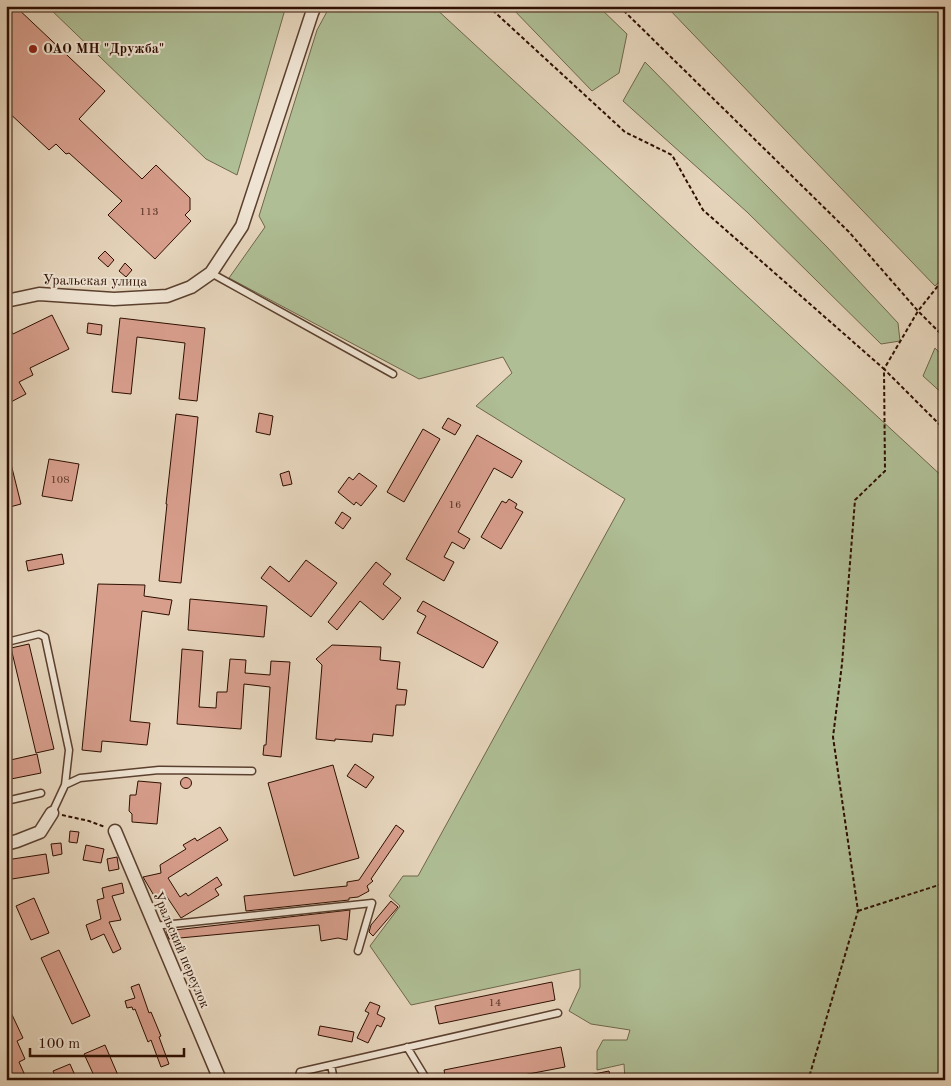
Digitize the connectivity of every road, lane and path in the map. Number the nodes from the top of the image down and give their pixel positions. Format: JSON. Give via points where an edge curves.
{"nodes":[{"id":1,"x":315,"y":6,"type":"edge"},
{"id":2,"x":488,"y":6,"type":"edge"},
{"id":3,"x":619,"y":6,"type":"edge"},
{"id":4,"x":211,"y":273,"type":"junction"},
{"id":5,"x":945,"y":276,"type":"edge"},
{"id":6,"x":6,"y":301,"type":"edge"},
{"id":7,"x":918,"y":311,"type":"junction"},
{"id":8,"x":945,"y":338,"type":"edge"},
{"id":9,"x":884,"y":369,"type":"junction"},
{"id":10,"x":393,"y":374,"type":"dead end"},
{"id":11,"x":945,"y":430,"type":"edge"},
{"id":12,"x":6,"y":644,"type":"edge"},
{"id":13,"x":252,"y":771,"type":"dead end"},
{"id":14,"x":65,"y":785,"type":"junction"},
{"id":15,"x":41,"y":793,"type":"dead end"},
{"id":16,"x":6,"y":801,"type":"edge"},
{"id":17,"x":52,"y":813,"type":"junction"},
{"id":18,"x":115,"y":831,"type":"joint"},
{"id":19,"x":6,"y":844,"type":"edge"},
{"id":20,"x":945,"y":883,"type":"edge"},
{"id":21,"x":858,"y":911,"type":"junction"},
{"id":22,"x":154,"y":926,"type":"junction"},
{"id":23,"x":358,"y":950,"type":"dead end"},
{"id":24,"x":558,"y":1013,"type":"dead end"},
{"id":25,"x":407,"y":1047,"type":"junction"},
{"id":26,"x":331,"y":1065,"type":"junction"},
{"id":27,"x":300,"y":1072,"type":"junction"},
{"id":28,"x":220,"y":1080,"type":"edge"},
{"id":29,"x":298,"y":1080,"type":"edge"},
{"id":30,"x":302,"y":1080,"type":"edge"},
{"id":31,"x":334,"y":1080,"type":"edge"},
{"id":32,"x":427,"y":1080,"type":"edge"},
{"id":33,"x":805,"y":1080,"type":"edge"}],
"edges":[{"from":1,"to":4,"type":"street","name":"Уральская улица","via":[[242,226]]},
{"from":2,"to":9,"type":"path","via":[[625,132],[672,155],[703,210]]},
{"from":3,"to":7,"type":"path","via":[[849,232]]},
{"from":4,"to":6,"type":"street","name":"Уральская улица","via":[[191,288],[167,296],[114,299],[39,294]]},
{"from":4,"to":10,"type":"lane"},
{"from":5,"to":7,"type":"path"},
{"from":7,"to":8,"type":"path"},
{"from":7,"to":9,"type":"path"},
{"from":9,"to":11,"type":"path"},
{"from":9,"to":21,"type":"path","via":[[885,471],[855,500],[833,737]]},
{"from":12,"to":14,"type":"lane","via":[[39,634],[45,637],[68,750]]},
{"from":13,"to":14,"type":"lane","via":[[159,770],[80,778]]},
{"from":14,"to":17,"type":"lane"},
{"from":15,"to":16,"type":"lane"},
{"from":17,"to":18,"type":"path"},
{"from":17,"to":19,"type":"street","via":[[40,832]]},
{"from":18,"to":22,"type":"street","name":"Уральский переулок"},
{"from":20,"to":21,"type":"path"},
{"from":21,"to":33,"type":"path","via":[[810,1074]]},
{"from":22,"to":23,"type":"lane","via":[[372,903]]},
{"from":22,"to":28,"type":"street","name":"Уральский переулок"},
{"from":24,"to":25,"type":"lane"},
{"from":25,"to":26,"type":"lane"},
{"from":25,"to":32,"type":"lane"},
{"from":26,"to":27,"type":"lane"},
{"from":26,"to":31,"type":"lane"},
{"from":27,"to":29,"type":"lane"},
{"from":27,"to":30,"type":"lane"}]}
